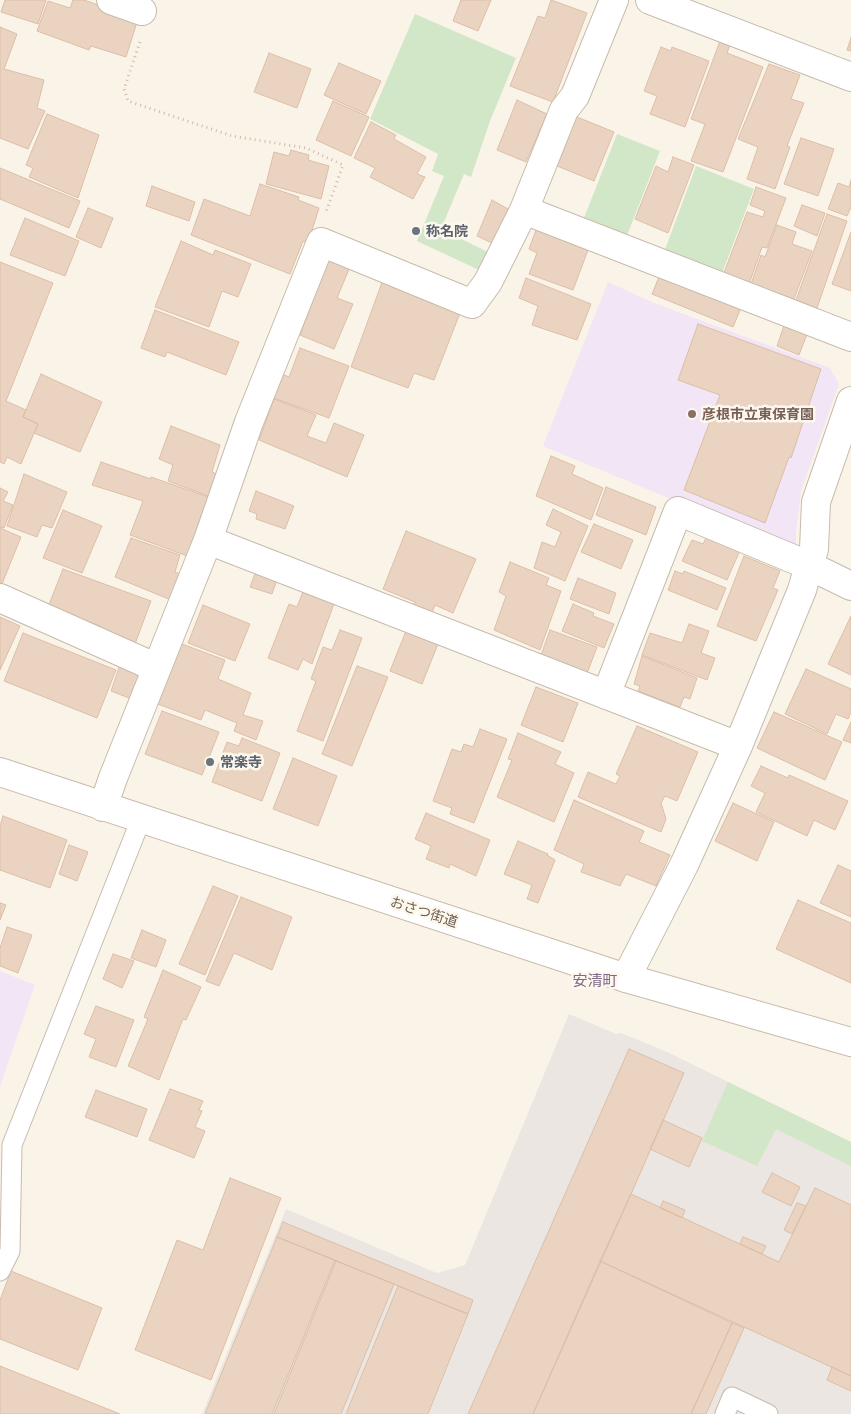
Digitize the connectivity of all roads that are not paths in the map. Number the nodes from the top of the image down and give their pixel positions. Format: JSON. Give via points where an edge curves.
{"nodes":[{"id":1,"x":111,"y":0,"type":"edge"},
{"id":2,"x":614,"y":0,"type":"edge"},
{"id":3,"x":650,"y":0,"type":"edge"},
{"id":4,"x":142,"y":11,"type":"road end"},
{"id":5,"x":851,"y":78,"type":"edge"},
{"id":6,"x":524,"y":210,"type":"junction"},
{"id":7,"x":851,"y":337,"type":"edge"},
{"id":8,"x":851,"y":401,"type":"edge"},
{"id":9,"x":208,"y":540,"type":"junction"},
{"id":10,"x":810,"y":566,"type":"junction"},
{"id":11,"x":851,"y":586,"type":"edge"},
{"id":12,"x":0,"y":598,"type":"edge"},
{"id":13,"x":157,"y":668,"type":"junction"},
{"id":14,"x":606,"y":695,"type":"junction"},
{"id":15,"x":738,"y":746,"type":"junction"},
{"id":16,"x":0,"y":772,"type":"edge"},
{"id":17,"x":103,"y":806,"type":"junction"},
{"id":18,"x":141,"y":819,"type":"junction"},
{"id":19,"x":626,"y":978,"type":"junction"},
{"id":20,"x":851,"y":1042,"type":"edge"},
{"id":21,"x":0,"y":1272,"type":"edge"},
{"id":22,"x":725,"y":1414,"type":"edge"},
{"id":23,"x":768,"y":1414,"type":"edge"}],
"edges":[{"from":1,"to":4,"type":"street"},
{"from":2,"to":6,"type":"street","via":[[575,96],[564,110]]},
{"from":3,"to":5,"type":"street"},
{"from":6,"to":7,"type":"street"},
{"from":6,"to":9,"type":"street","via":[[488,282],[472,304],[321,242],[249,422]]},
{"from":8,"to":10,"type":"street","via":[[816,502]]},
{"from":9,"to":13,"type":"street"},
{"from":9,"to":14,"type":"street"},
{"from":10,"to":11,"type":"street"},
{"from":10,"to":14,"type":"street","via":[[678,511]]},
{"from":10,"to":15,"type":"street"},
{"from":12,"to":13,"type":"street"},
{"from":13,"to":17,"type":"street"},
{"from":14,"to":15,"type":"street"},
{"from":15,"to":19,"type":"street","via":[[684,865]]},
{"from":16,"to":17,"type":"street","name":"おさつ街道"},
{"from":17,"to":18,"type":"street","name":"おさつ街道"},
{"from":18,"to":19,"type":"street","name":"おさつ街道"},
{"from":18,"to":21,"type":"lane","via":[[12,1145],[10,1251]]},
{"from":19,"to":20,"type":"street","name":"おさつ街道"},
{"from":22,"to":23,"type":"lane","via":[[732,1398]]}]}
